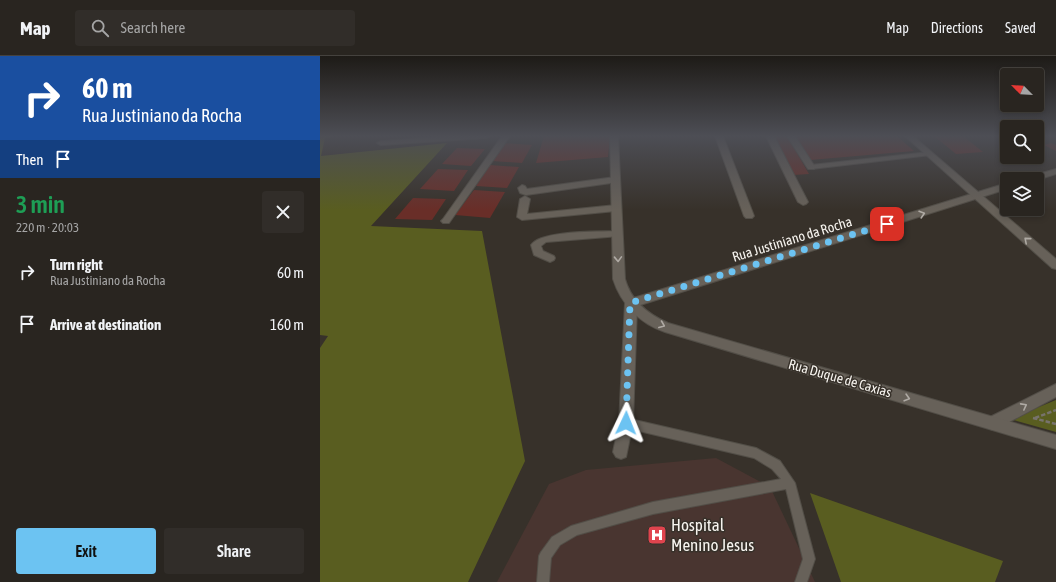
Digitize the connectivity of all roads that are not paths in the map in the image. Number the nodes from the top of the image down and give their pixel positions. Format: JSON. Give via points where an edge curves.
{"nodes":[{"id":1,"x":489,"y":161,"type":"edge"},
{"id":2,"x":615,"y":161,"type":"edge"},
{"id":3,"x":728,"y":161,"type":"edge"},
{"id":4,"x":782,"y":161,"type":"edge"},
{"id":5,"x":807,"y":161,"type":"edge"},
{"id":6,"x":870,"y":161,"type":"edge"},
{"id":7,"x":936,"y":161,"type":"edge"},
{"id":8,"x":811,"y":167,"type":"joint"},
{"id":9,"x":1056,"y":171,"type":"edge"},
{"id":10,"x":1044,"y":175,"type":"edge"},
{"id":11,"x":615,"y":180,"type":"junction"},
{"id":12,"x":522,"y":188,"type":"dead end"},
{"id":13,"x":1000,"y":188,"type":"edge"},
{"id":14,"x":976,"y":196,"type":"junction"},
{"id":15,"x":525,"y":199,"type":"dead end"},
{"id":16,"x":803,"y":202,"type":"dead end"},
{"id":17,"x":616,"y":208,"type":"junction"},
{"id":18,"x":749,"y":216,"type":"dead end"},
{"id":19,"x":446,"y":221,"type":"dead end"},
{"id":20,"x":617,"y":234,"type":"junction"},
{"id":21,"x":550,"y":258,"type":"dead end"},
{"id":22,"x":1056,"y":266,"type":"edge"},
{"id":23,"x":630,"y":303,"type":"junction"},
{"id":24,"x":1056,"y":390,"type":"edge"},
{"id":25,"x":626,"y":423,"type":"junction"},
{"id":26,"x":993,"y":423,"type":"junction"},
{"id":27,"x":1056,"y":442,"type":"edge"},
{"id":28,"x":621,"y":452,"type":"dead end"},
{"id":29,"x":790,"y":482,"type":"junction"},
{"id":30,"x":543,"y":582,"type":"edge"},
{"id":31,"x":801,"y":582,"type":"edge"}],
"edges":[{"from":1,"to":19,"type":"street"},
{"from":2,"to":11,"type":"street"},
{"from":3,"to":18,"type":"street"},
{"from":4,"to":16,"type":"street"},
{"from":5,"to":8,"type":"street"},
{"from":6,"to":8,"type":"lane"},
{"from":7,"to":14,"type":"street"},
{"from":9,"to":10,"type":"street"},
{"from":11,"to":12,"type":"street","via":[[526,192]]},
{"from":11,"to":17,"type":"street"},
{"from":13,"to":14,"type":"street","name":"Rua Justiniano da Rocha"},
{"from":22,"to":14,"type":"street","one_way":true},
{"from":23,"to":14,"type":"street","name":"Rua Justiniano da Rocha","one_way":true},
{"from":15,"to":17,"type":"street","via":[[521,222]]},
{"from":17,"to":20,"type":"street"},
{"from":20,"to":21,"type":"street","via":[[552,238],[539,242],[536,245],[538,252]]},
{"from":20,"to":23,"type":"street","one_way":true,"via":[[618,279]]},
{"from":23,"to":25,"type":"street"},
{"from":23,"to":26,"type":"street","name":"Rua Duque de Caxias","one_way":true,"via":[[649,320],[665,327]]},
{"from":26,"to":24,"type":"street","one_way":true},
{"from":25,"to":28,"type":"street"},
{"from":25,"to":29,"type":"lane","via":[[756,453],[776,465]]},
{"from":26,"to":27,"type":"street","name":"Rua Duque de Caxias"},
{"from":29,"to":30,"type":"lane","via":[[653,508],[575,530],[556,541],[545,556]]},
{"from":29,"to":31,"type":"lane","via":[[809,559]]}]}
